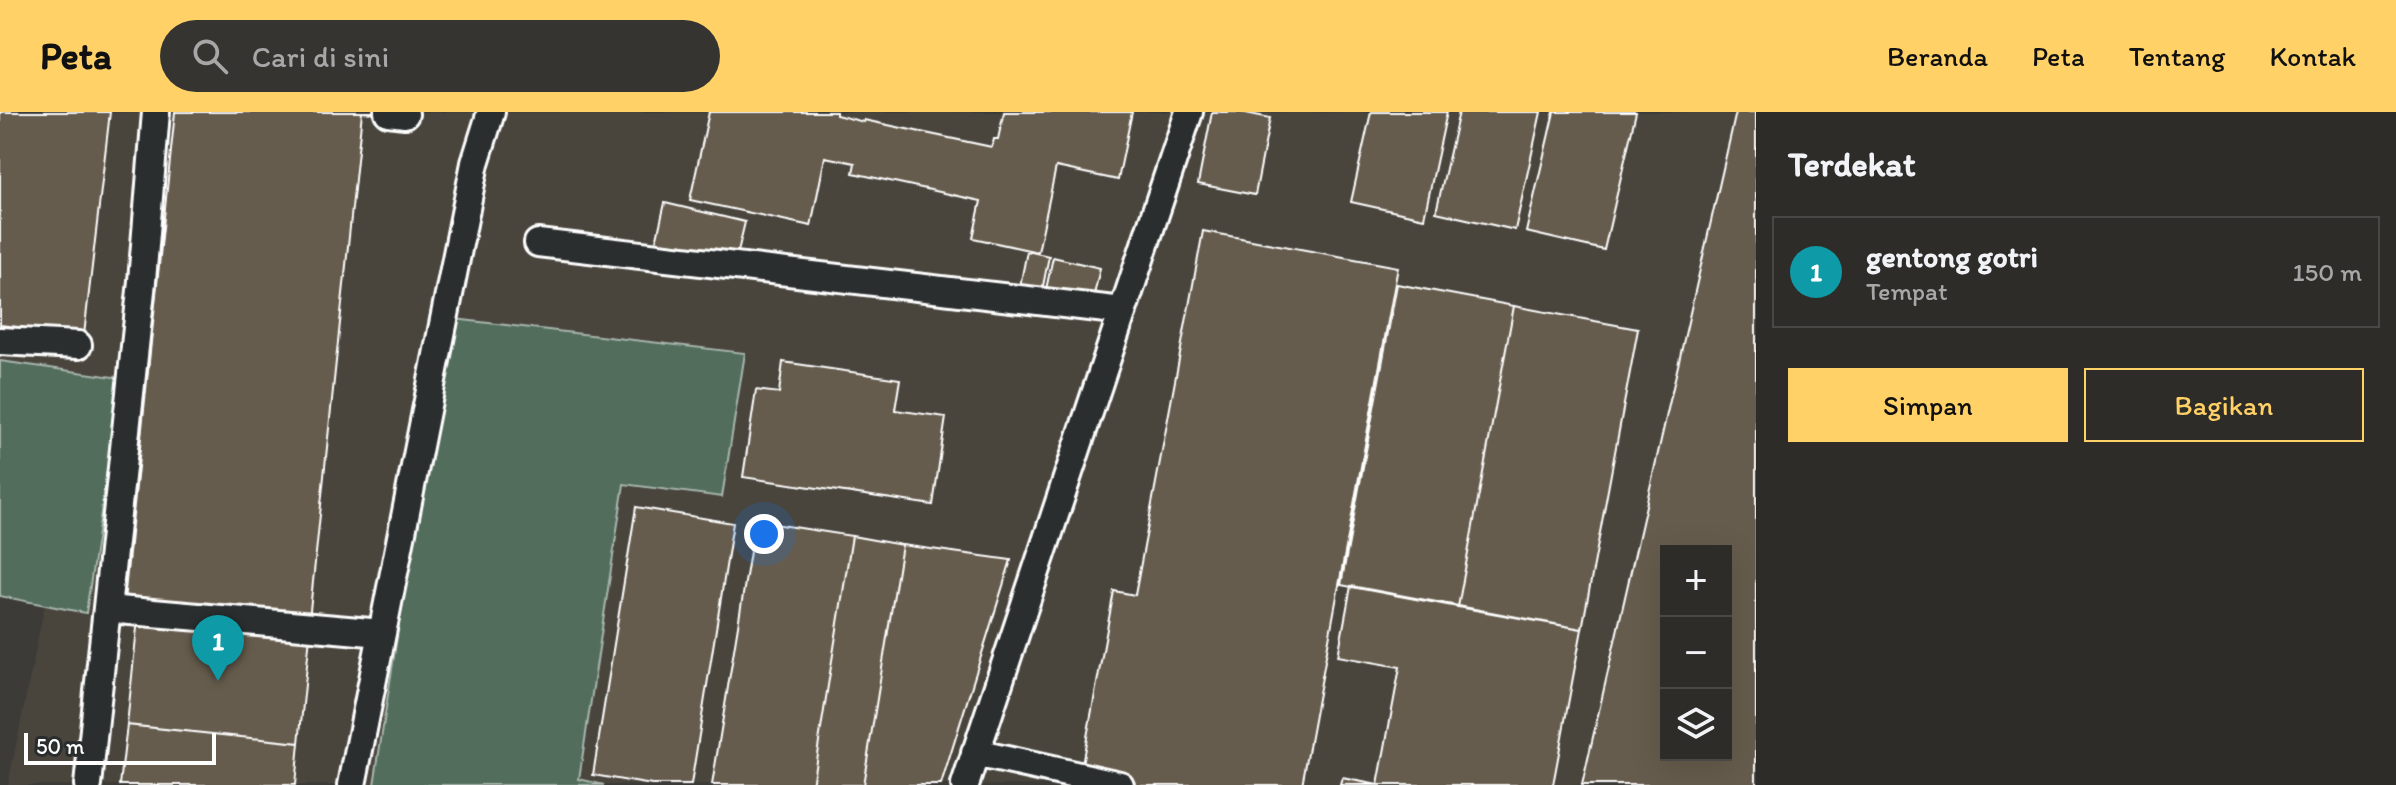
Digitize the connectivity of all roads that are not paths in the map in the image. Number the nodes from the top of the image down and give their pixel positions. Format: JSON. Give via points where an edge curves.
{"nodes":[{"id":1,"x":156,"y":112,"type":"edge"},
{"id":2,"x":491,"y":112,"type":"edge"},
{"id":3,"x":1189,"y":112,"type":"edge"},
{"id":4,"x":538,"y":243,"type":"dead end"},
{"id":5,"x":1123,"y":311,"type":"junction"},
{"id":6,"x":0,"y":341,"type":"edge"},
{"id":7,"x":78,"y":345,"type":"dead end"},
{"id":8,"x":107,"y":609,"type":"junction"},
{"id":9,"x":382,"y":633,"type":"junction"},
{"id":10,"x":975,"y":753,"type":"junction"},
{"id":11,"x":88,"y":785,"type":"edge"},
{"id":12,"x":352,"y":785,"type":"edge"},
{"id":13,"x":965,"y":785,"type":"edge"},
{"id":14,"x":1120,"y":785,"type":"edge"}],
"edges":[{"from":1,"to":8,"type":"lane"},
{"from":2,"to":9,"type":"lane","via":[[475,163]]},
{"from":3,"to":5,"type":"lane"},
{"from":4,"to":5,"type":"lane"},
{"from":5,"to":10,"type":"lane"},
{"from":6,"to":7,"type":"lane"},
{"from":8,"to":9,"type":"lane"},
{"from":8,"to":11,"type":"lane"},
{"from":9,"to":12,"type":"lane"},
{"from":10,"to":13,"type":"lane"},
{"from":10,"to":14,"type":"lane"}]}
